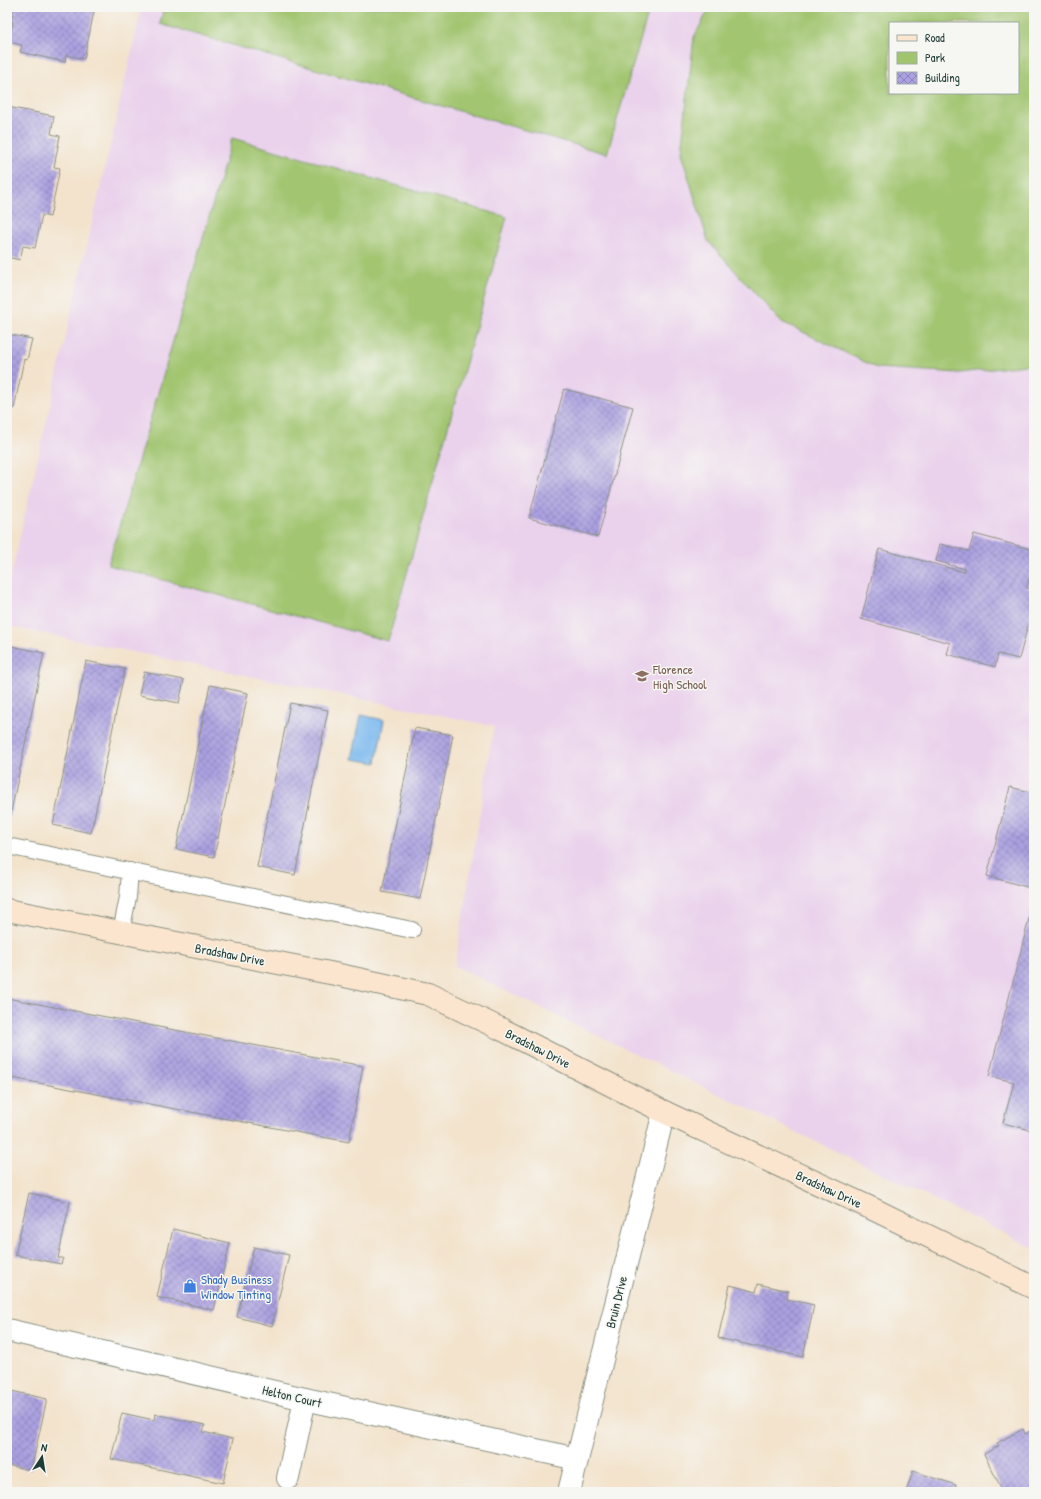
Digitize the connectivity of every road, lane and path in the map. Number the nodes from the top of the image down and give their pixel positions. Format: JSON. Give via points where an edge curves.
{"nodes":[{"id":1,"x":7,"y":846,"type":"edge"},
{"id":2,"x":130,"y":871,"type":"junction"},
{"id":3,"x":7,"y":910,"type":"edge"},
{"id":4,"x":412,"y":930,"type":"dead end"},
{"id":5,"x":121,"y":932,"type":"junction"},
{"id":6,"x":664,"y":1112,"type":"junction"},
{"id":7,"x":1034,"y":1288,"type":"edge"},
{"id":8,"x":7,"y":1330,"type":"edge"},
{"id":9,"x":306,"y":1399,"type":"junction"},
{"id":10,"x":576,"y":1459,"type":"junction"},
{"id":11,"x":288,"y":1478,"type":"dead end"},
{"id":12,"x":569,"y":1492,"type":"edge"}],
"edges":[{"from":1,"to":2,"type":"lane"},
{"from":2,"to":4,"type":"lane"},
{"from":2,"to":5,"type":"lane"},
{"from":3,"to":5,"type":"street","name":"Bradshaw Drive"},
{"from":5,"to":6,"type":"street","name":"Bradshaw Drive","via":[[428,994]]},
{"from":6,"to":7,"type":"street","name":"Bradshaw Drive","via":[[875,1210]]},
{"from":6,"to":10,"type":"street","name":"Bruin Drive"},
{"from":8,"to":9,"type":"street","name":"Helton Court"},
{"from":9,"to":10,"type":"street","name":"Helton Court"},
{"from":9,"to":11,"type":"street"},
{"from":10,"to":12,"type":"street","name":"Bruin Drive"}]}
